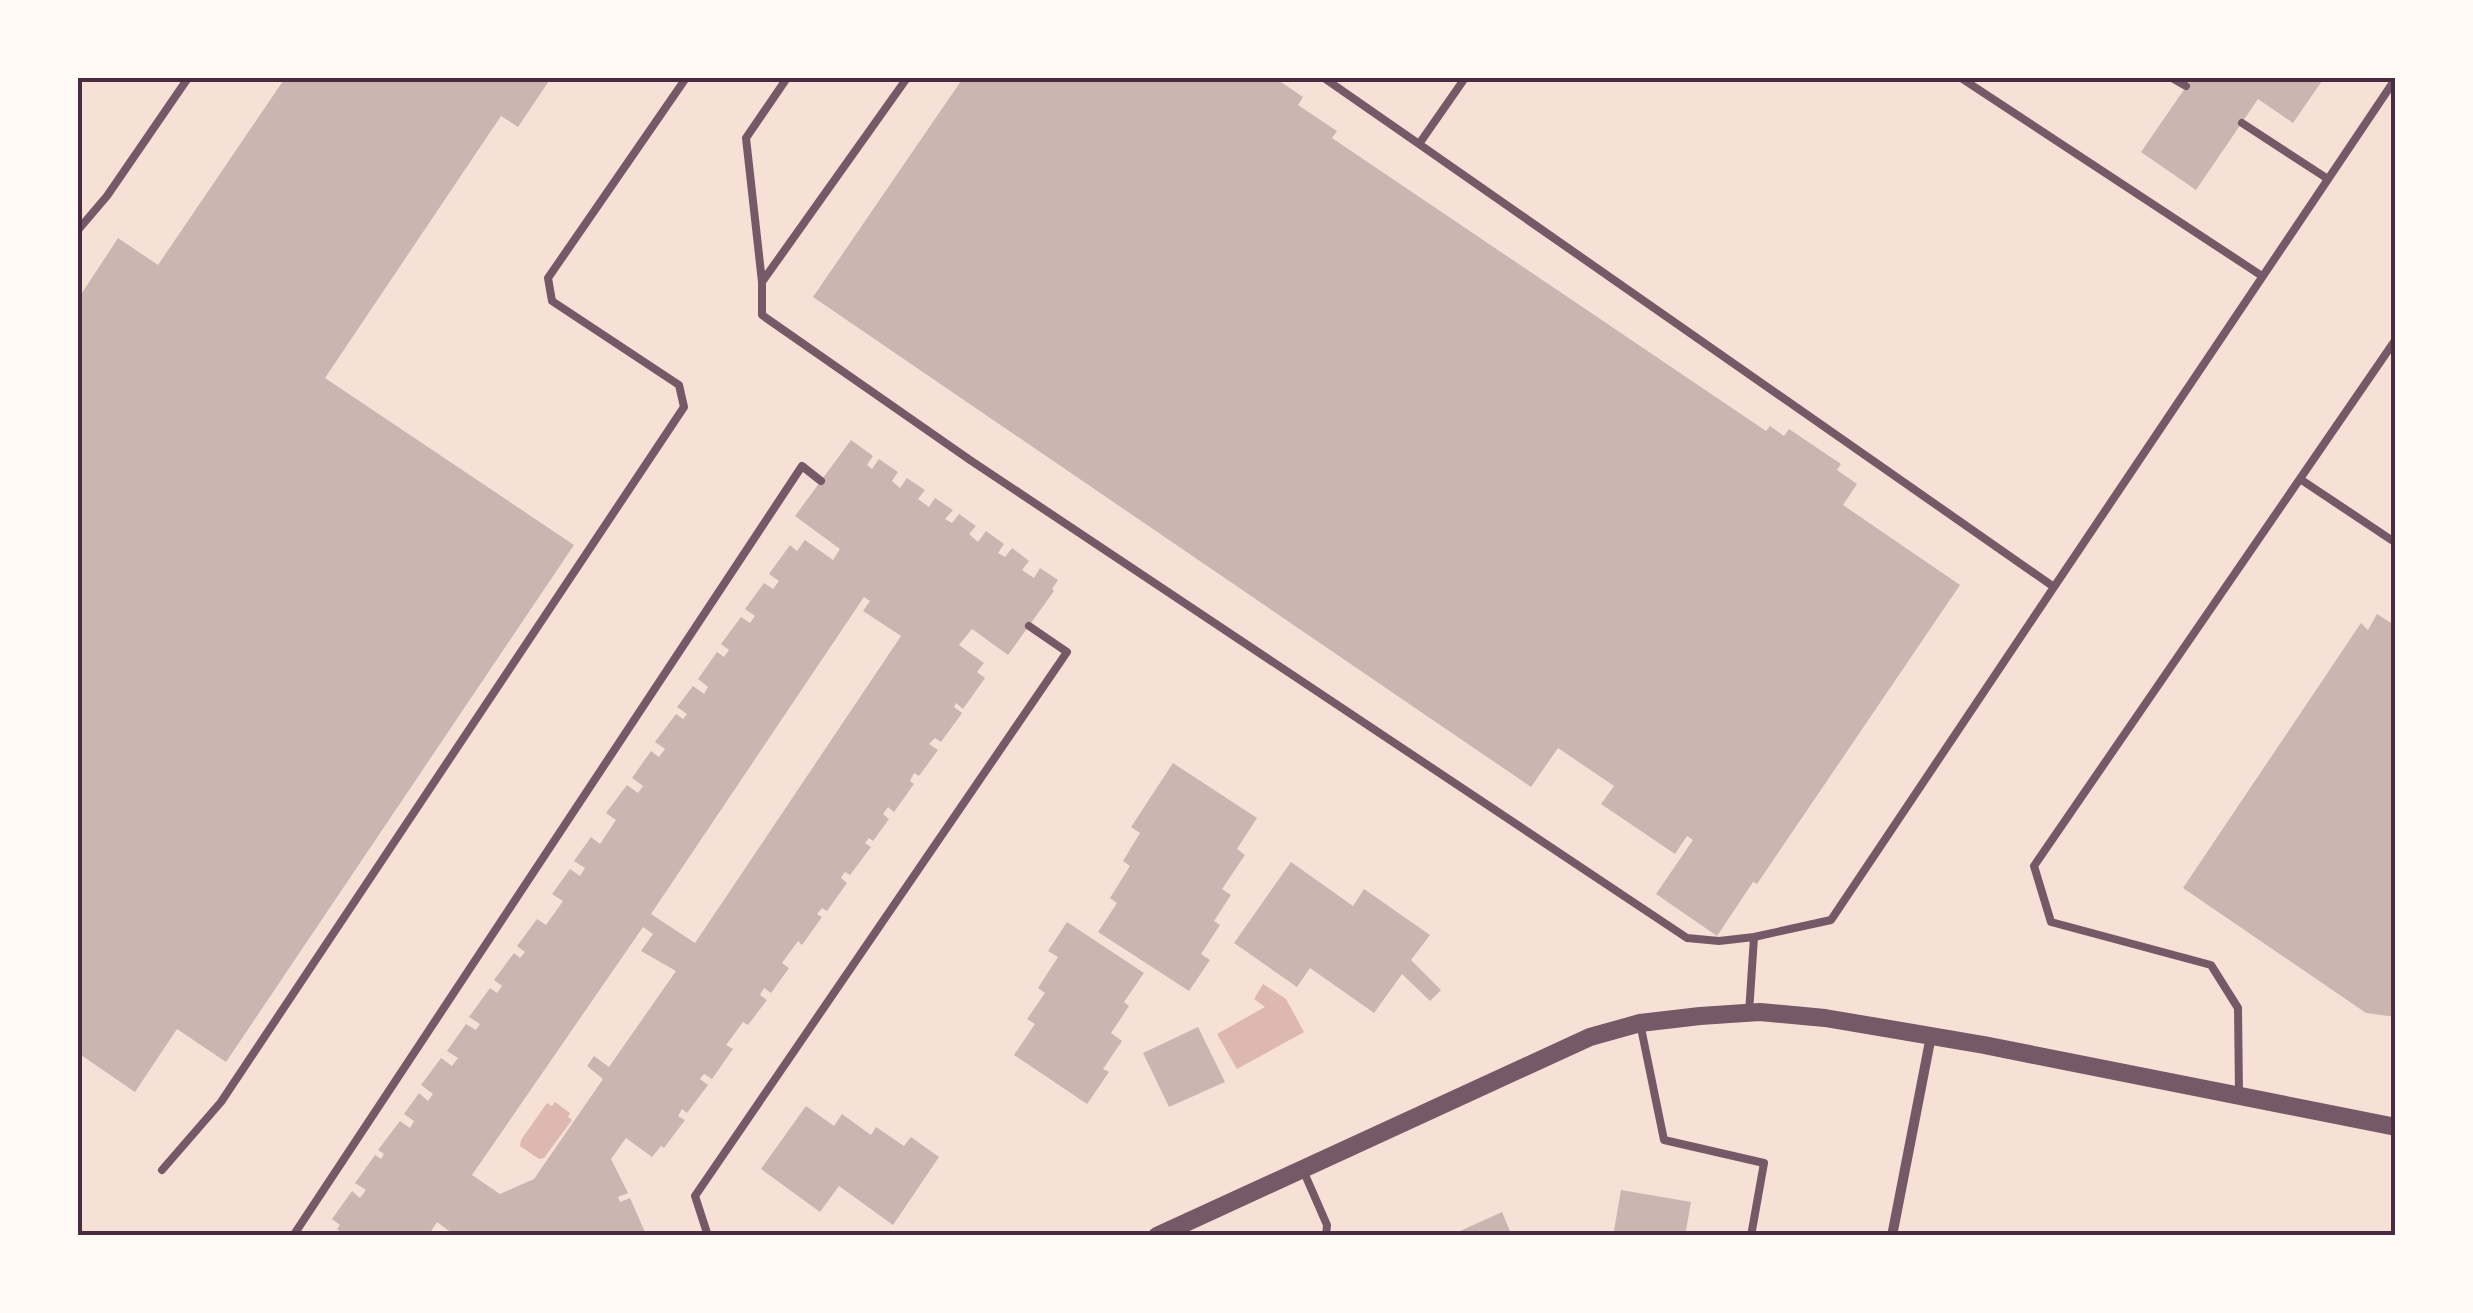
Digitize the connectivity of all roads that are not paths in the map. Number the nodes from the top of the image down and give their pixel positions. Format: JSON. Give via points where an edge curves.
{"nodes":[{"id":1,"x":188,"y":78,"type":"edge"},
{"id":2,"x":686,"y":78,"type":"edge"},
{"id":3,"x":787,"y":78,"type":"edge"},
{"id":4,"x":908,"y":78,"type":"edge"},
{"id":5,"x":1324,"y":78,"type":"edge"},
{"id":6,"x":1465,"y":78,"type":"edge"},
{"id":7,"x":1961,"y":78,"type":"edge"},
{"id":8,"x":2172,"y":78,"type":"edge"},
{"id":9,"x":2396,"y":78,"type":"edge"},
{"id":10,"x":2186,"y":86,"type":"dead end"},
{"id":11,"x":2242,"y":123,"type":"dead end"},
{"id":12,"x":1419,"y":144,"type":"junction"},
{"id":13,"x":2328,"y":179,"type":"junction"},
{"id":14,"x":78,"y":230,"type":"edge"},
{"id":15,"x":2262,"y":276,"type":"junction"},
{"id":16,"x":762,"y":282,"type":"junction"},
{"id":17,"x":2396,"y":338,"type":"edge"},
{"id":18,"x":2300,"y":479,"type":"junction"},
{"id":19,"x":821,"y":481,"type":"dead end"},
{"id":20,"x":2396,"y":543,"type":"edge"},
{"id":21,"x":2054,"y":587,"type":"junction"},
{"id":22,"x":1029,"y":626,"type":"dead end"},
{"id":23,"x":1754,"y":937,"type":"junction"},
{"id":24,"x":1749,"y":1014,"type":"junction"},
{"id":25,"x":1640,"y":1023,"type":"junction"},
{"id":26,"x":1931,"y":1036,"type":"junction"},
{"id":27,"x":2239,"y":1095,"type":"junction"},
{"id":28,"x":2396,"y":1127,"type":"edge"},
{"id":29,"x":1302,"y":1168,"type":"junction"},
{"id":30,"x":162,"y":1170,"type":"dead end"},
{"id":31,"x":293,"y":1236,"type":"edge"},
{"id":32,"x":708,"y":1236,"type":"edge"},
{"id":33,"x":1157,"y":1236,"type":"edge"},
{"id":34,"x":1326,"y":1236,"type":"edge"},
{"id":35,"x":1752,"y":1236,"type":"edge"},
{"id":36,"x":1892,"y":1236,"type":"edge"}],
"edges":[{"from":1,"to":14,"type":"lane"},
{"from":2,"to":30,"type":"lane","via":[[548,278],[552,301],[679,385],[684,407],[221,1102]]},
{"from":3,"to":16,"type":"lane","via":[[746,138]]},
{"from":4,"to":16,"type":"lane"},
{"from":5,"to":12,"type":"lane"},
{"from":6,"to":12,"type":"lane"},
{"from":7,"to":15,"type":"lane"},
{"from":8,"to":10,"type":"lane"},
{"from":9,"to":13,"type":"lane"},
{"from":11,"to":13,"type":"lane"},
{"from":12,"to":21,"type":"lane"},
{"from":13,"to":15,"type":"lane"},
{"from":15,"to":21,"type":"lane"},
{"from":16,"to":23,"type":"lane","via":[[762,315],[1686,938]]},
{"from":17,"to":18,"type":"lane"},
{"from":18,"to":20,"type":"lane"},
{"from":18,"to":27,"type":"lane","via":[[2034,866],[2051,922],[2210,965],[2238,1008]]},
{"from":19,"to":31,"type":"lane","via":[[802,466]]},
{"from":21,"to":23,"type":"lane","via":[[1831,920]]},
{"from":22,"to":32,"type":"lane","via":[[1067,652],[695,1196]]},
{"from":23,"to":24,"type":"lane"},
{"from":24,"to":25,"type":"street"},
{"from":24,"to":26,"type":"street","via":[[1825,1018]]},
{"from":25,"to":29,"type":"street","via":[[1590,1037]]},
{"from":25,"to":35,"type":"lane","via":[[1664,1140],[1764,1163]]},
{"from":26,"to":27,"type":"street"},
{"from":26,"to":36,"type":"street"},
{"from":27,"to":28,"type":"street"},
{"from":29,"to":33,"type":"street"},
{"from":29,"to":34,"type":"lane"}]}
